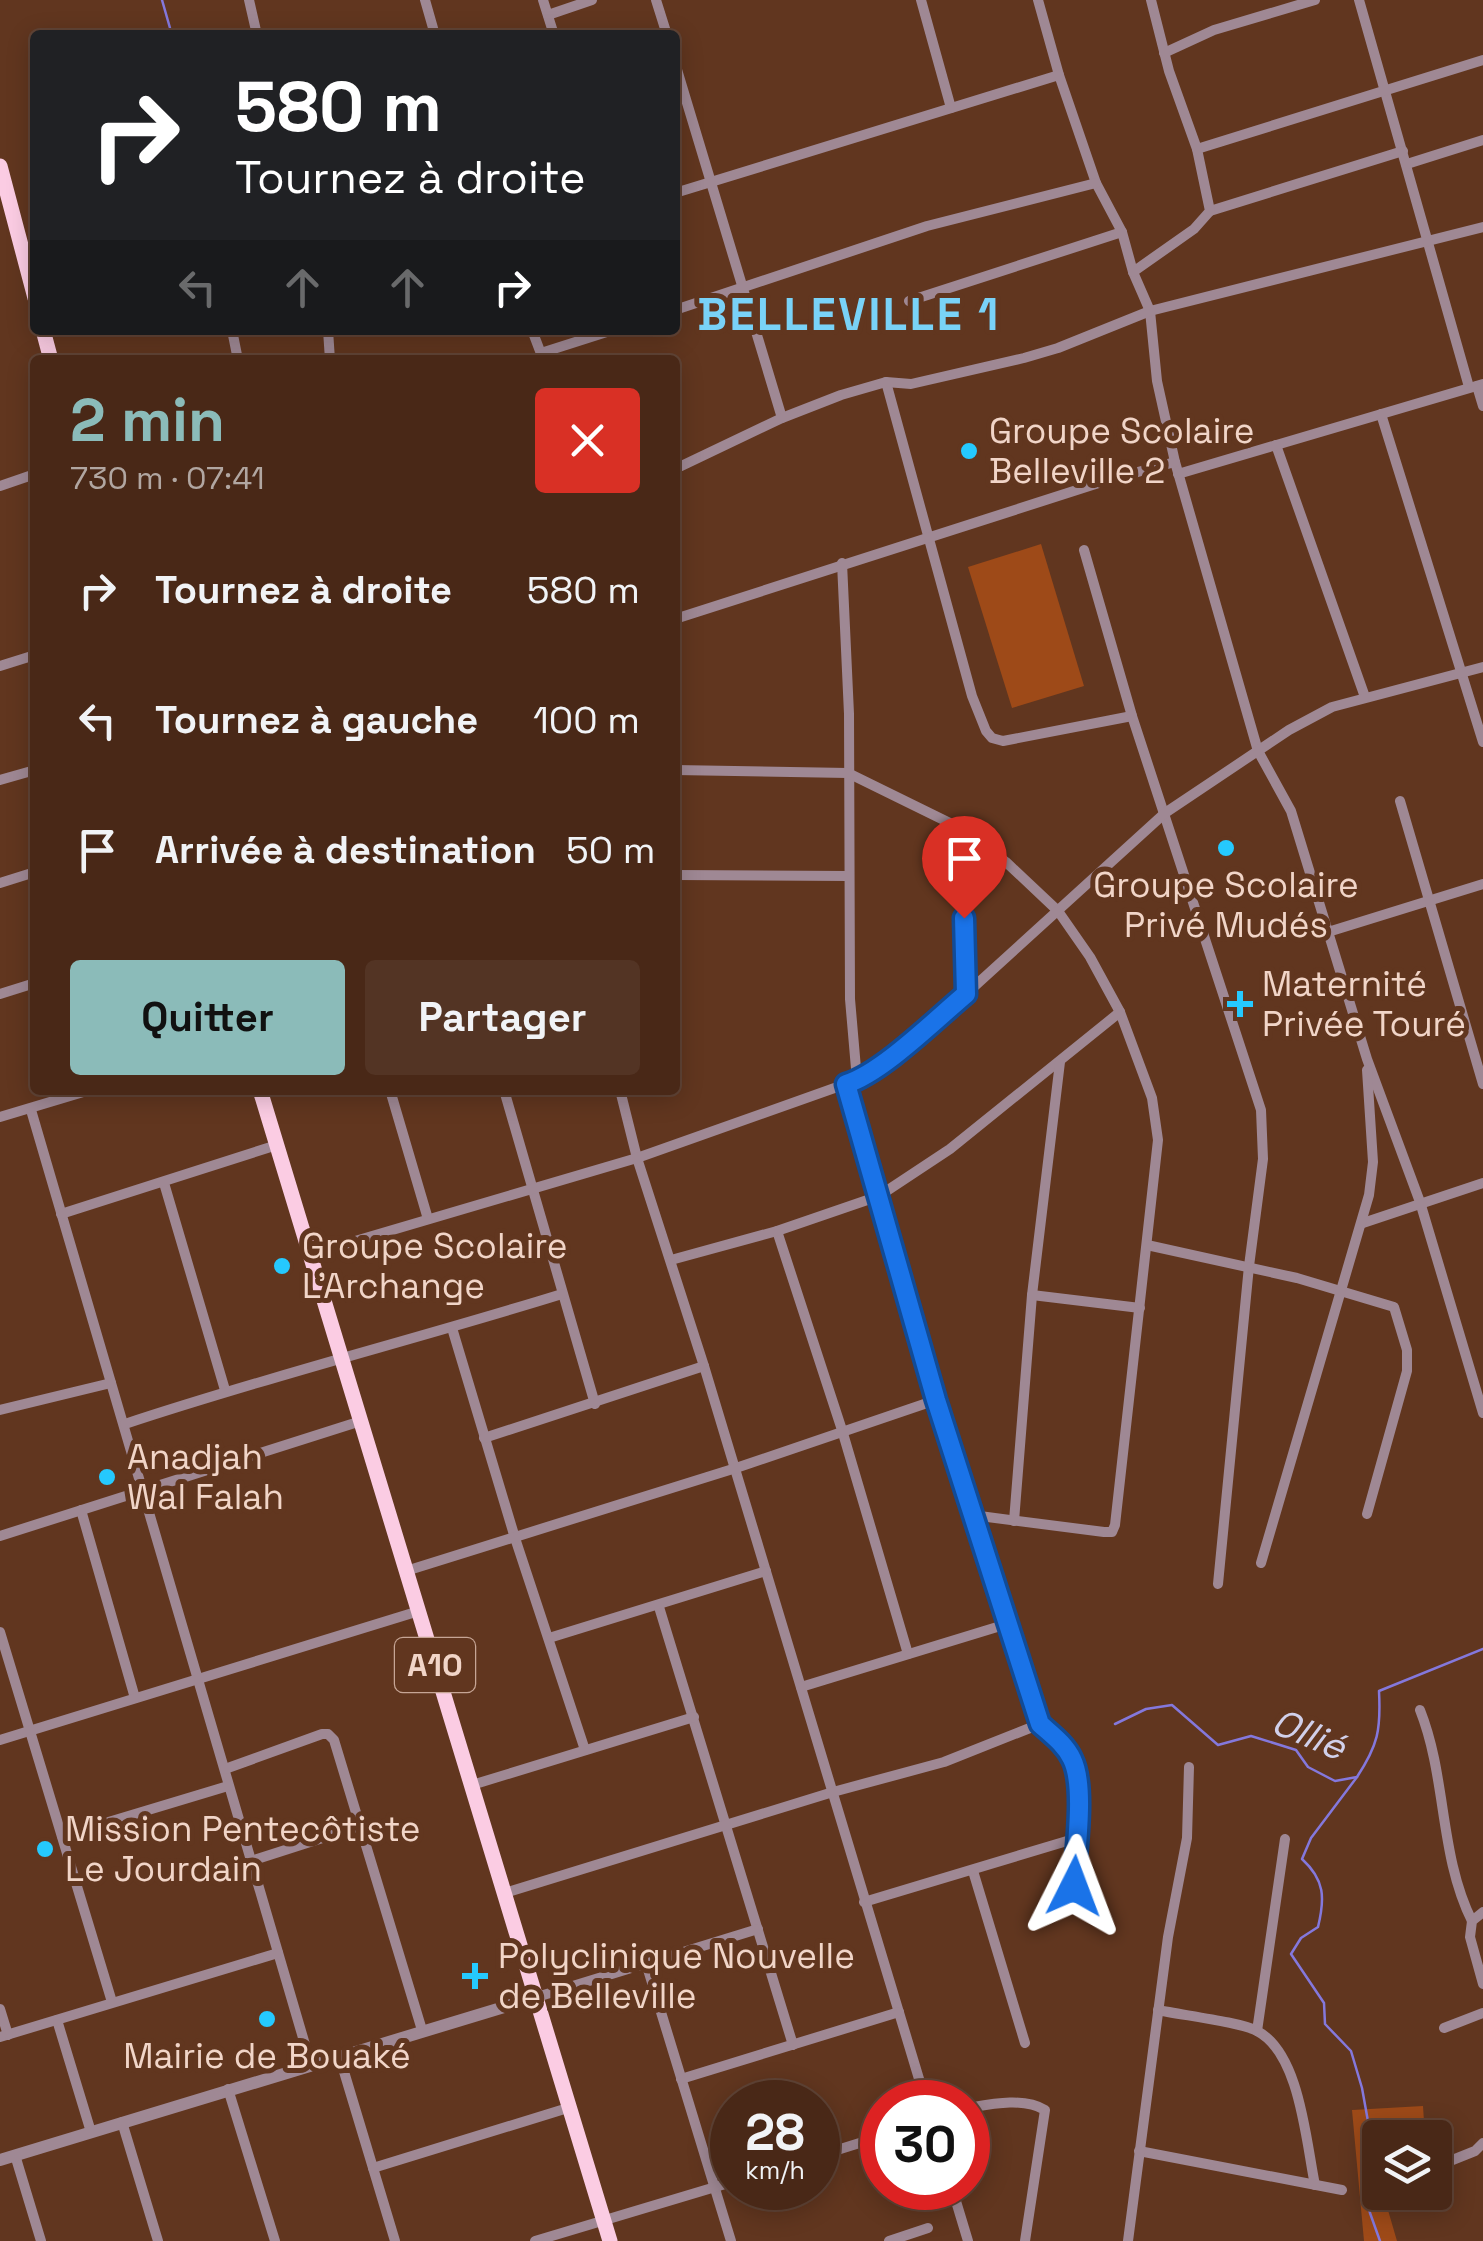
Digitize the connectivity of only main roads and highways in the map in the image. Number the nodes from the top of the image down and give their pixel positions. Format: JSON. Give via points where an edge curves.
{"nodes":[{"id":1,"x":0,"y":166,"type":"edge"},
{"id":2,"x":30,"y":262,"type":"edge"},
{"id":3,"x":262,"y":1095,"type":"edge"},
{"id":4,"x":610,"y":2241,"type":"edge"}],
"edges":[{"from":1,"to":2,"type":"main road"},
{"from":3,"to":4,"type":"main road","number":"A10"}]}
